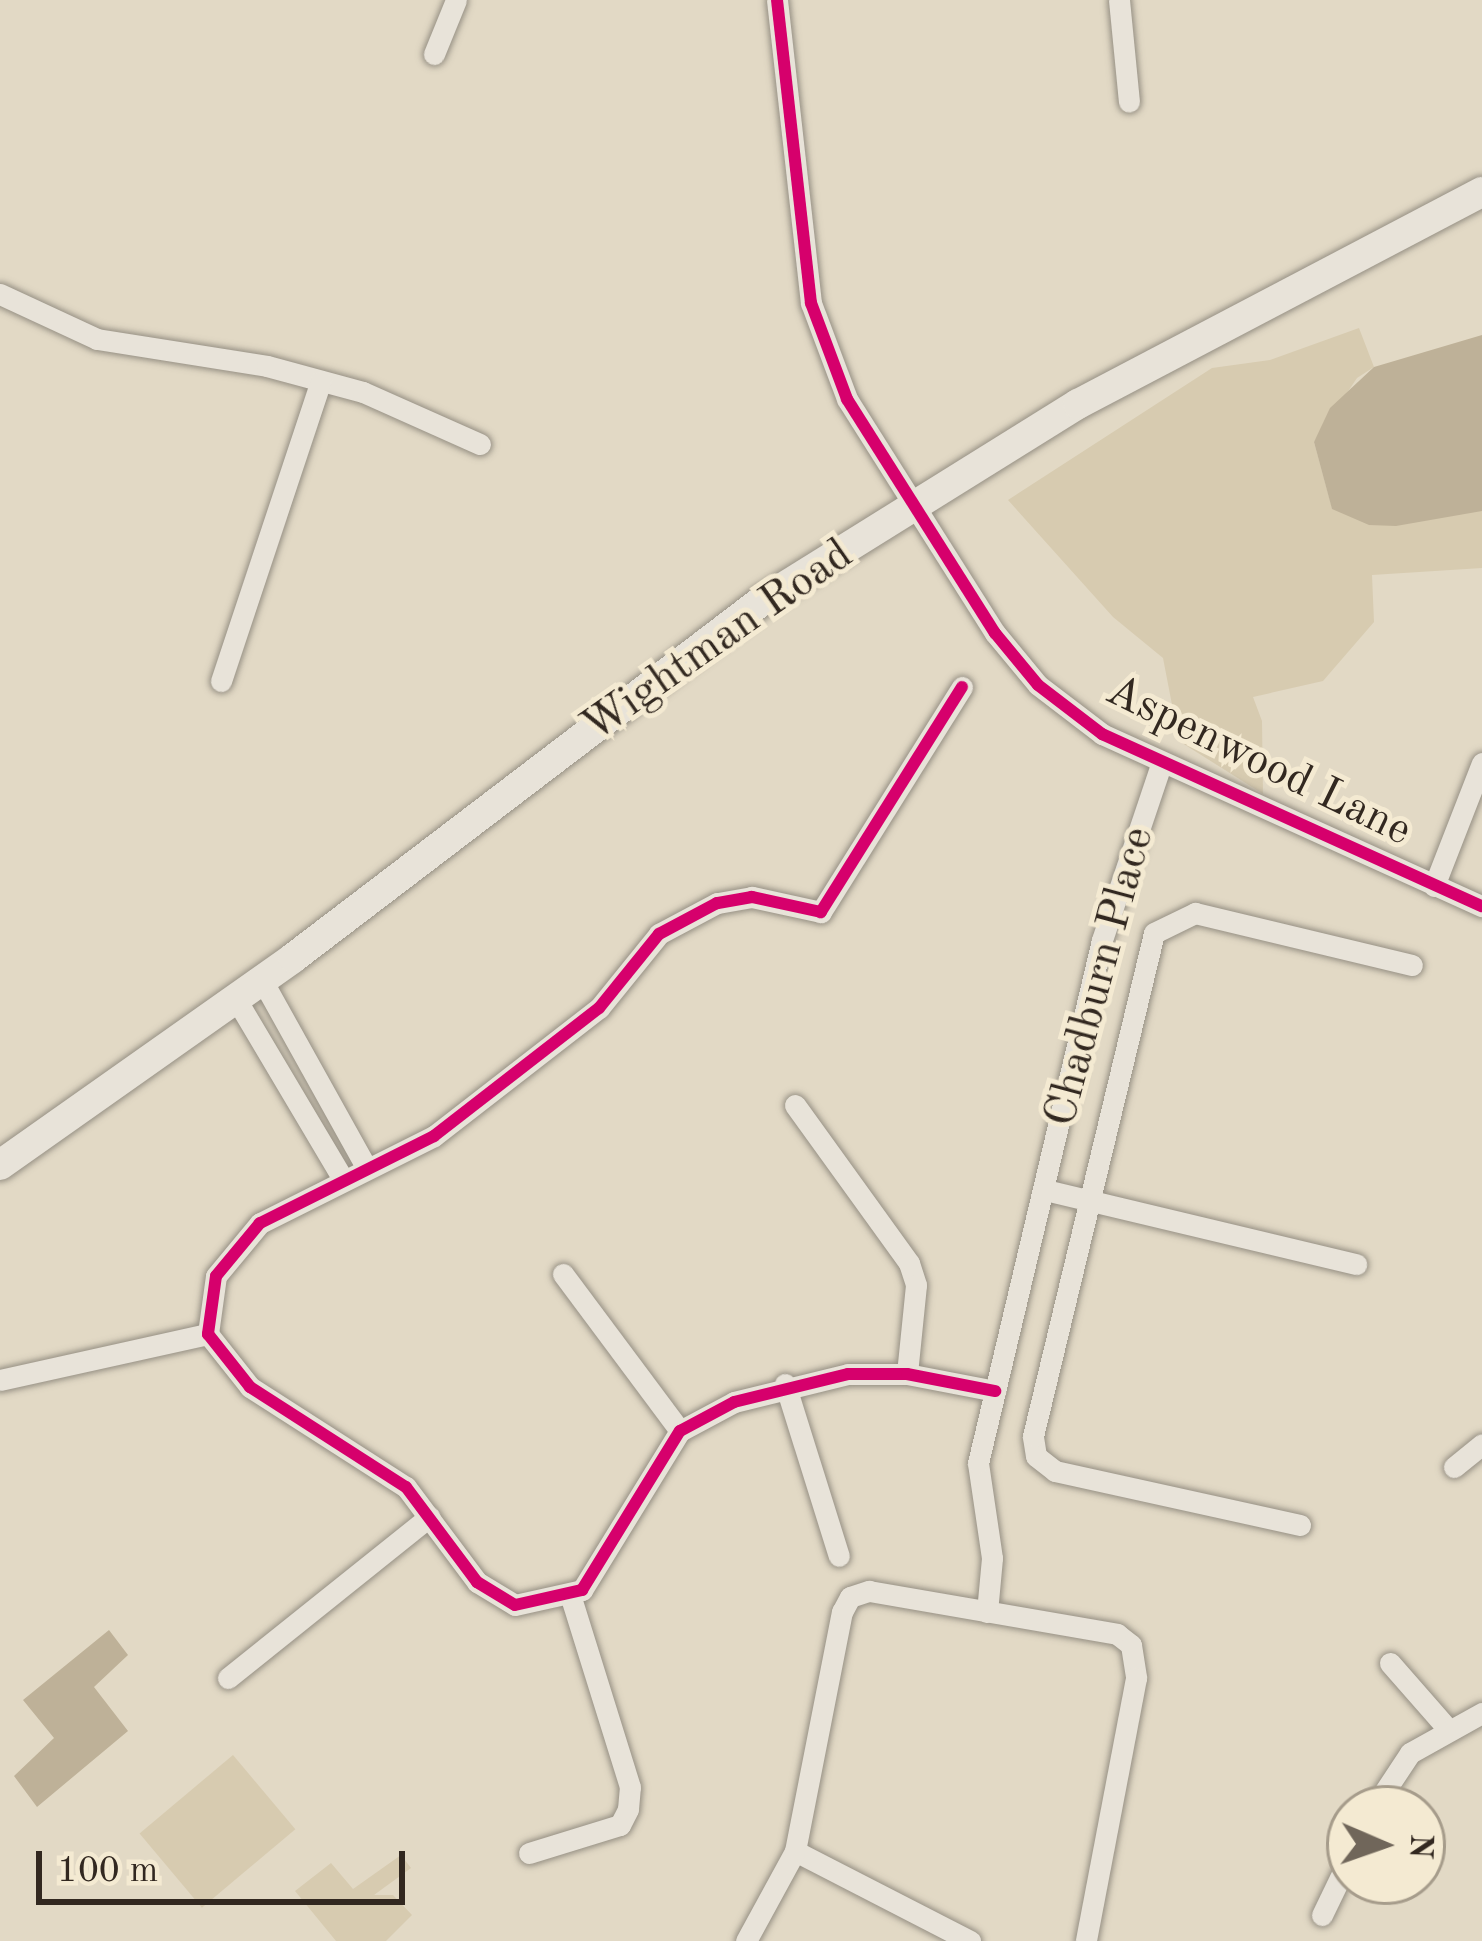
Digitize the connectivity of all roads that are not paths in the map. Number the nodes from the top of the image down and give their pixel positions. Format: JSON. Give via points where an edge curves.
{"nodes":[{"id":1,"x":456,"y":0,"type":"edge"},
{"id":2,"x":777,"y":0,"type":"edge"},
{"id":3,"x":1120,"y":0,"type":"edge"},
{"id":4,"x":434,"y":54,"type":"dead end"},
{"id":5,"x":1129,"y":102,"type":"dead end"},
{"id":6,"x":1482,"y":192,"type":"edge"},
{"id":7,"x":0,"y":293,"type":"edge"},
{"id":8,"x":321,"y":380,"type":"junction"},
{"id":9,"x":480,"y":444,"type":"dead end"},
{"id":10,"x":912,"y":508,"type":"junction"},
{"id":11,"x":221,"y":681,"type":"dead end"},
{"id":12,"x":962,"y":687,"type":"dead end"},
{"id":13,"x":1482,"y":764,"type":"edge"},
{"id":14,"x":1161,"y":765,"type":"junction"},
{"id":15,"x":1434,"y":886,"type":"junction"},
{"id":16,"x":1482,"y":906,"type":"edge"},
{"id":17,"x":1412,"y":965,"type":"dead end"},
{"id":18,"x":262,"y":980,"type":"junction"},
{"id":19,"x":236,"y":999,"type":"junction"},
{"id":20,"x":795,"y":1105,"type":"dead end"},
{"id":21,"x":0,"y":1165,"type":"edge"},
{"id":22,"x":365,"y":1165,"type":"junction"},
{"id":23,"x":341,"y":1176,"type":"junction"},
{"id":24,"x":1045,"y":1190,"type":"junction"},
{"id":25,"x":1089,"y":1202,"type":"junction"},
{"id":26,"x":1356,"y":1264,"type":"dead end"},
{"id":27,"x":563,"y":1274,"type":"dead end"},
{"id":28,"x":208,"y":1334,"type":"junction"},
{"id":29,"x":907,"y":1374,"type":"junction"},
{"id":30,"x":0,"y":1380,"type":"edge"},
{"id":31,"x":785,"y":1384,"type":"junction"},
{"id":32,"x":995,"y":1391,"type":"junction"},
{"id":33,"x":680,"y":1431,"type":"junction"},
{"id":34,"x":1482,"y":1444,"type":"edge"},
{"id":35,"x":1454,"y":1467,"type":"dead end"},
{"id":36,"x":428,"y":1517,"type":"junction"},
{"id":37,"x":1300,"y":1525,"type":"dead end"},
{"id":38,"x":839,"y":1556,"type":"dead end"},
{"id":39,"x":571,"y":1597,"type":"junction"},
{"id":40,"x":987,"y":1612,"type":"junction"},
{"id":41,"x":1390,"y":1663,"type":"dead end"},
{"id":42,"x":228,"y":1678,"type":"dead end"},
{"id":43,"x":1482,"y":1713,"type":"edge"},
{"id":44,"x":1447,"y":1728,"type":"junction"},
{"id":45,"x":1389,"y":1785,"type":"edge"},
{"id":46,"x":795,"y":1851,"type":"junction"},
{"id":47,"x":530,"y":1853,"type":"dead end"},
{"id":48,"x":1327,"y":1905,"type":"edge"},
{"id":49,"x":1322,"y":1916,"type":"dead end"},
{"id":50,"x":746,"y":1941,"type":"edge"},
{"id":51,"x":970,"y":1941,"type":"edge"},
{"id":52,"x":1086,"y":1941,"type":"edge"}],
"edges":[{"from":1,"to":4,"type":"street"},
{"from":2,"to":10,"type":"street","name":"Aspenwood Lane","via":[[811,303],[847,399]]},
{"from":3,"to":5,"type":"street"},
{"from":6,"to":10,"type":"main road","name":"Wightman Road","via":[[1078,404]]},
{"from":7,"to":8,"type":"street","via":[[98,339]]},
{"from":8,"to":9,"type":"street"},
{"from":8,"to":11,"type":"street"},
{"from":10,"to":14,"type":"street","name":"Aspenwood Lane","via":[[1038,685]]},
{"from":10,"to":18,"type":"main road","name":"Wightman Road","via":[[763,600]]},
{"from":12,"to":22,"type":"street","via":[[821,912],[752,897],[687,916],[632,960],[599,1008],[434,1136]]},
{"from":13,"to":15,"type":"street"},
{"from":14,"to":15,"type":"street","name":"Aspenwood Lane"},
{"from":14,"to":24,"type":"street","name":"Chadburn Place","via":[[1102,940]]},
{"from":15,"to":16,"type":"street","name":"Aspenwood Lane"},
{"from":17,"to":25,"type":"street","name":"Chadburn Place","via":[[1196,913],[1172,918],[1154,933]]},
{"from":18,"to":19,"type":"main road","name":"Wightman Road"},
{"from":18,"to":22,"type":"street"},
{"from":19,"to":21,"type":"main road","name":"Wightman Road"},
{"from":19,"to":23,"type":"street"},
{"from":20,"to":29,"type":"street","via":[[909,1263],[916,1285]]},
{"from":22,"to":23,"type":"street"},
{"from":23,"to":28,"type":"street","via":[[260,1222],[232,1251],[212,1288]]},
{"from":24,"to":25,"type":"street","name":"Chadburn Place"},
{"from":24,"to":32,"type":"street","name":"Chadburn Place"},
{"from":25,"to":26,"type":"street","name":"Chadburn Place"},
{"from":25,"to":37,"type":"street","name":"Chadburn Place","via":[[1033,1436],[1036,1456],[1055,1471]]},
{"from":27,"to":33,"type":"street"},
{"from":28,"to":30,"type":"street"},
{"from":28,"to":36,"type":"street","via":[[250,1387],[380,1466]]},
{"from":29,"to":31,"type":"street"},
{"from":29,"to":32,"type":"street"},
{"from":31,"to":33,"type":"street"},
{"from":31,"to":38,"type":"street"},
{"from":32,"to":40,"type":"street","name":"Chadburn Place","via":[[976,1485],[992,1558]]},
{"from":33,"to":39,"type":"street","via":[[648,1471],[601,1567]]},
{"from":34,"to":35,"type":"street"},
{"from":36,"to":39,"type":"street","via":[[490,1596],[515,1605]]},
{"from":36,"to":42,"type":"street"},
{"from":39,"to":47,"type":"street","via":[[630,1787],[628,1809],[620,1825]]},
{"from":40,"to":46,"type":"street","via":[[868,1591],[850,1597]]},
{"from":40,"to":52,"type":"street","via":[[1117,1634],[1138,1661]]},
{"from":41,"to":44,"type":"street"},
{"from":43,"to":44,"type":"street"},
{"from":44,"to":45,"type":"street","via":[[1410,1753]]},
{"from":46,"to":50,"type":"street"},
{"from":46,"to":51,"type":"street"},
{"from":48,"to":49,"type":"street"}]}
